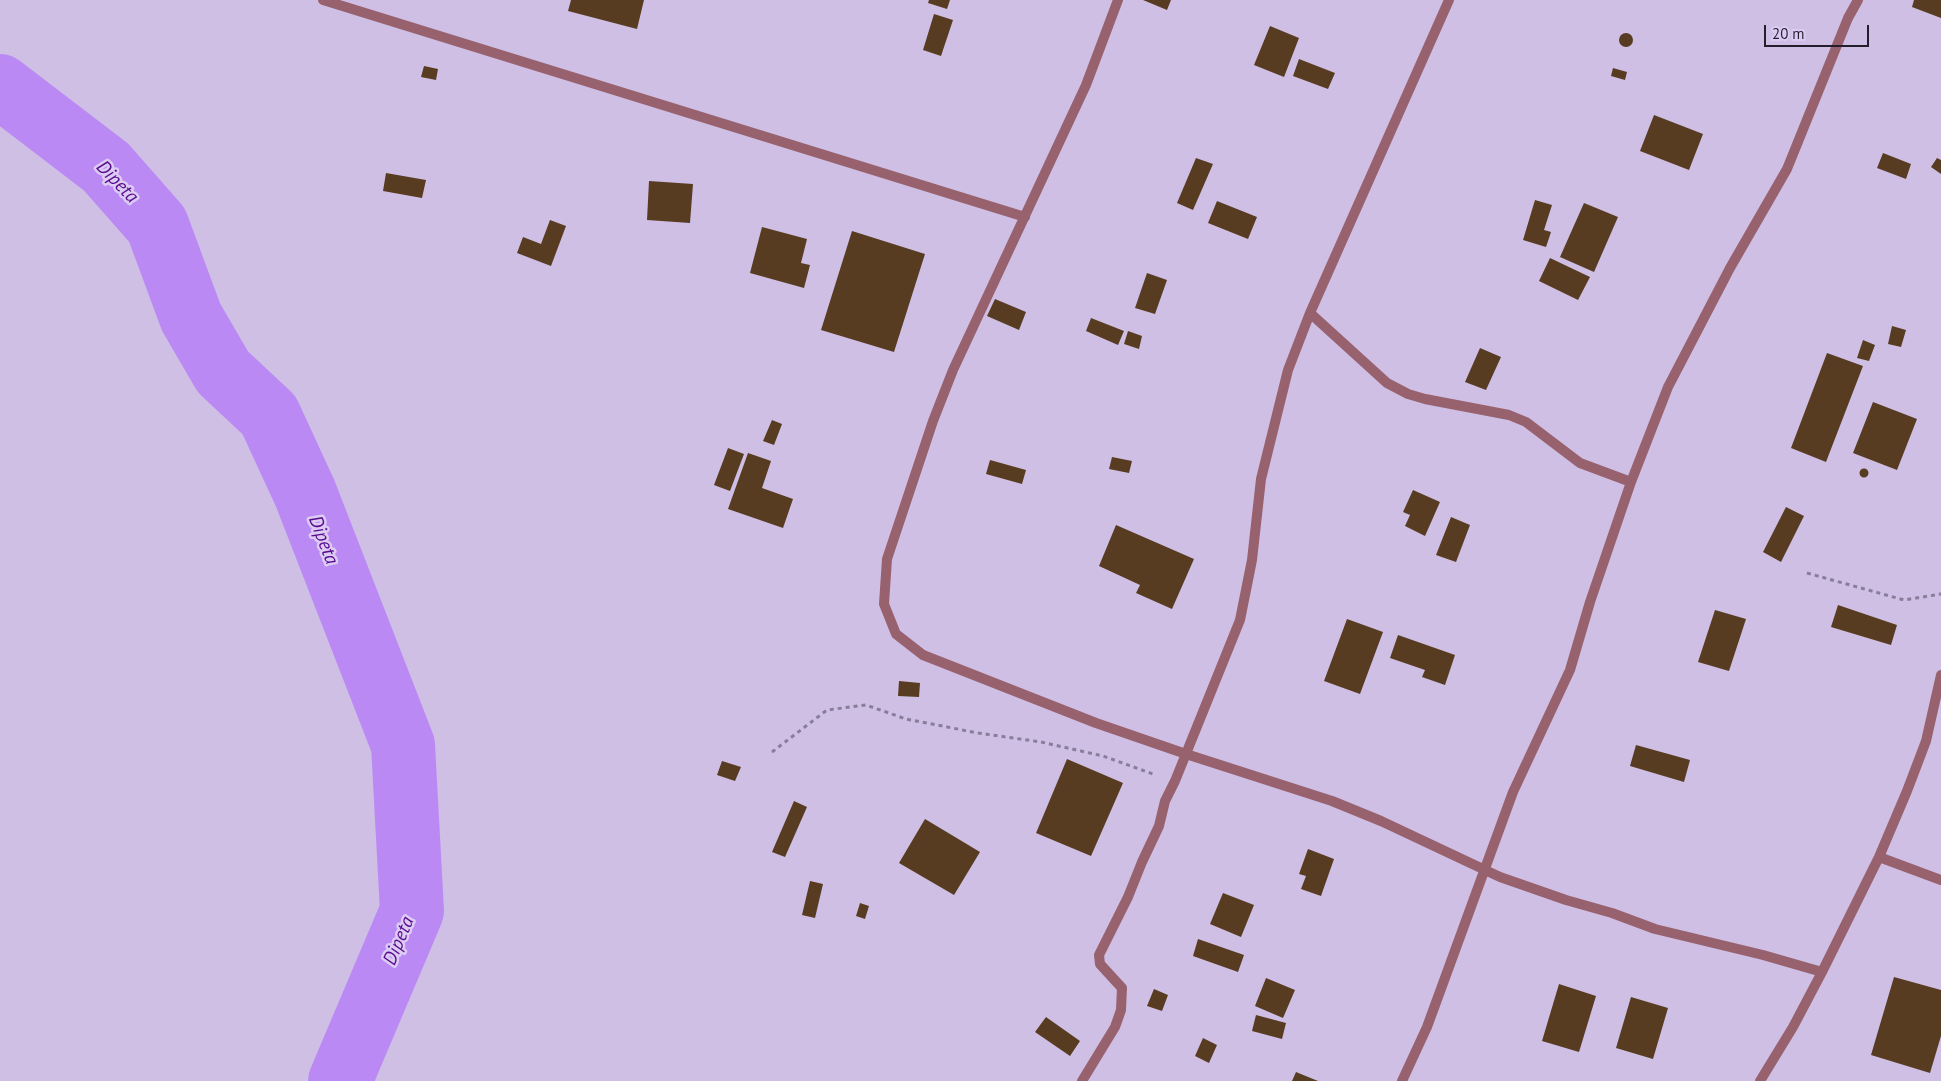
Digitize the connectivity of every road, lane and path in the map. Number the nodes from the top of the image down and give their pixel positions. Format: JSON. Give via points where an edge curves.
{"nodes":[{"id":1,"x":323,"y":0,"type":"edge"},
{"id":2,"x":1118,"y":0,"type":"edge"},
{"id":3,"x":1449,"y":0,"type":"edge"},
{"id":4,"x":1858,"y":0,"type":"edge"},
{"id":5,"x":1025,"y":217,"type":"junction"},
{"id":6,"x":1310,"y":313,"type":"junction"},
{"id":7,"x":1630,"y":482,"type":"junction"},
{"id":8,"x":1807,"y":573,"type":"dead end"},
{"id":9,"x":1941,"y":594,"type":"edge"},
{"id":10,"x":1941,"y":674,"type":"edge"},
{"id":11,"x":772,"y":752,"type":"dead end"},
{"id":12,"x":1186,"y":754,"type":"junction"},
{"id":13,"x":1175,"y":782,"type":"junction"},
{"id":14,"x":1879,"y":856,"type":"junction"},
{"id":15,"x":1485,"y":870,"type":"junction"},
{"id":16,"x":1941,"y":880,"type":"edge"},
{"id":17,"x":1822,"y":972,"type":"junction"},
{"id":18,"x":1082,"y":1081,"type":"edge"},
{"id":19,"x":1402,"y":1081,"type":"edge"},
{"id":20,"x":1760,"y":1081,"type":"edge"}],
"edges":[{"from":1,"to":5,"type":"street"},
{"from":2,"to":5,"type":"street","via":[[1086,86]]},
{"from":3,"to":6,"type":"street"},
{"from":4,"to":7,"type":"street","via":[[1787,169],[1672,379]]},
{"from":5,"to":12,"type":"street","via":[[953,370],[933,421],[886,559],[884,604],[896,634],[924,654],[1096,723]]},
{"from":6,"to":7,"type":"street","via":[[1394,387],[1425,400],[1509,415],[1526,422],[1580,463]]},
{"from":6,"to":12,"type":"street","via":[[1288,370],[1261,478],[1252,560],[1240,620]]},
{"from":7,"to":15,"type":"street","via":[[1570,670],[1513,792]]},
{"from":8,"to":9,"type":"path","via":[[1904,600]]},
{"from":10,"to":14,"type":"street","via":[[1926,740]]},
{"from":11,"to":13,"type":"path","via":[[827,710],[866,705],[906,719],[1103,756]]},
{"from":12,"to":13,"type":"street"},
{"from":12,"to":15,"type":"street","via":[[1332,801]]},
{"from":13,"to":18,"type":"street","via":[[1165,801],[1159,826],[1100,955],[1100,964],[1122,988],[1121,1010],[1116,1027]]},
{"from":14,"to":16,"type":"street"},
{"from":14,"to":17,"type":"street"},
{"from":15,"to":17,"type":"street","via":[[1655,929]]},
{"from":15,"to":19,"type":"street","via":[[1427,1027]]},
{"from":17,"to":20,"type":"street","via":[[1794,1027]]}]}
